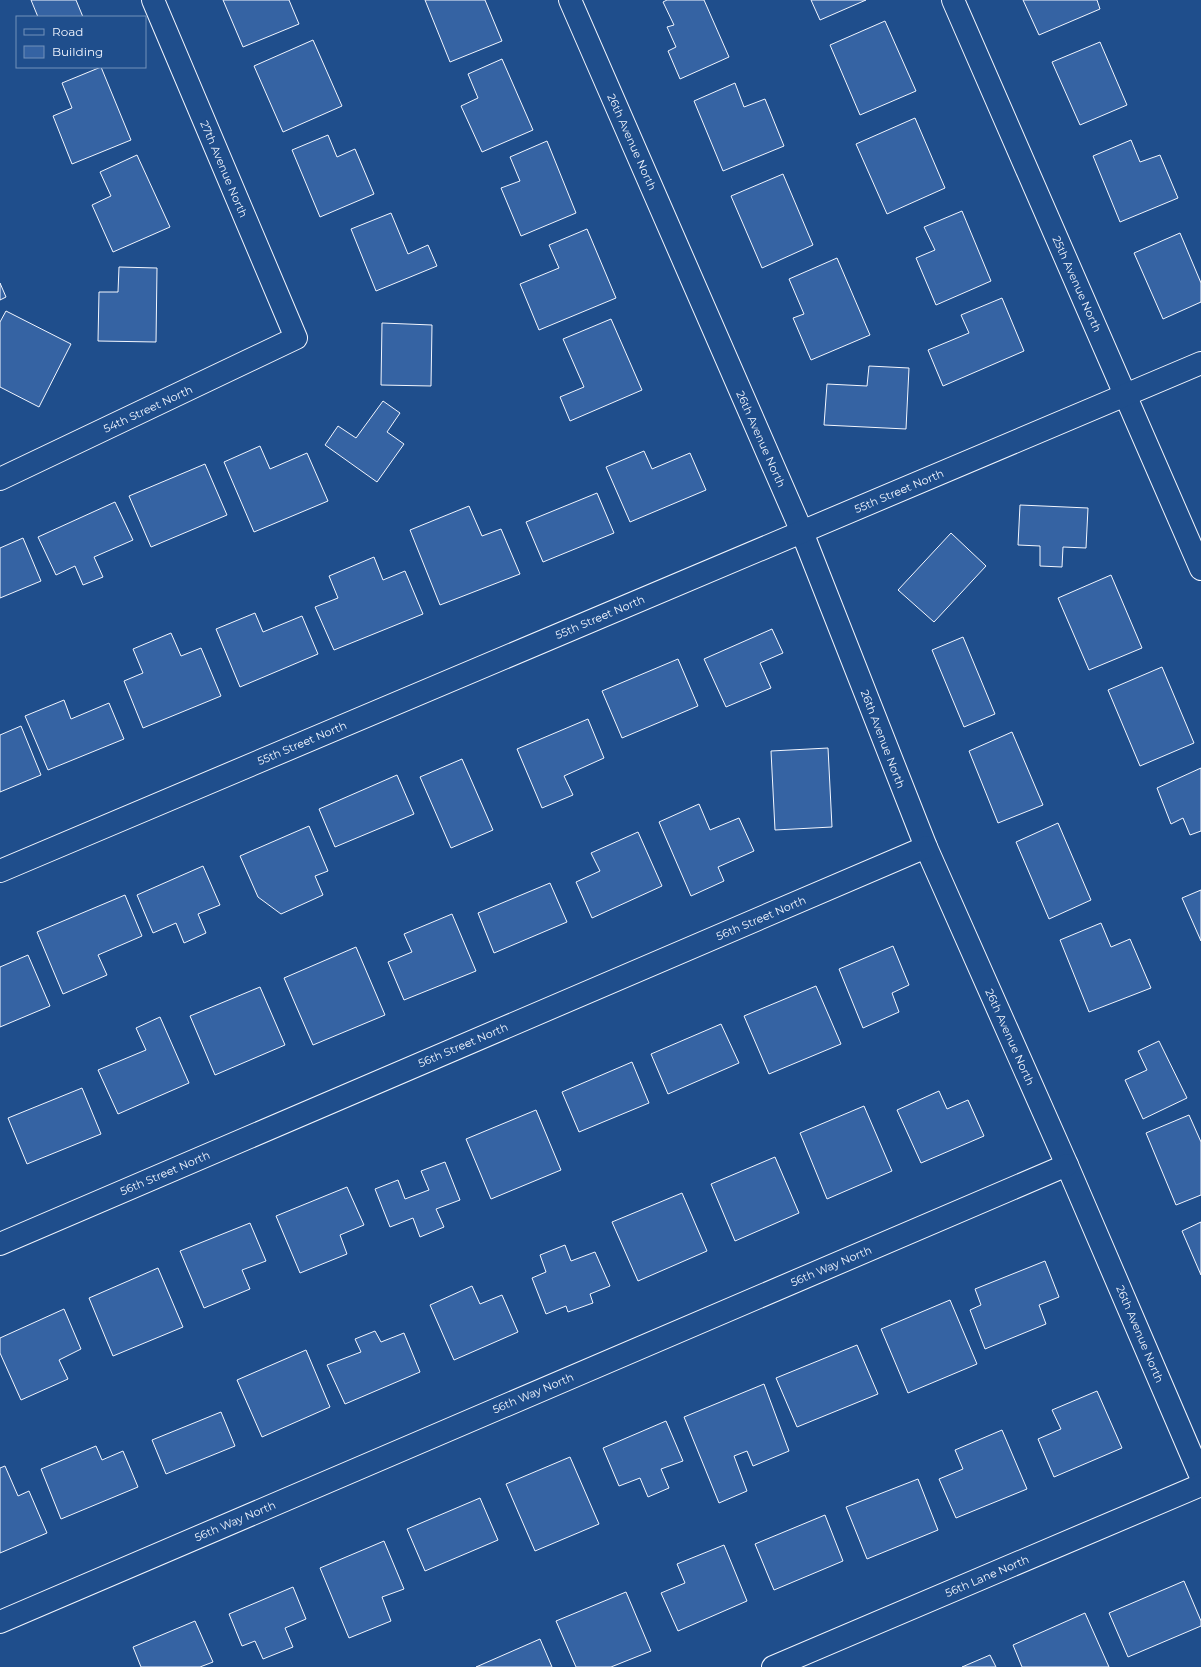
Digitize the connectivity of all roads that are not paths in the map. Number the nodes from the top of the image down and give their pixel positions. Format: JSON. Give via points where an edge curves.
{"nodes":[{"id":1,"x":153,"y":0,"type":"edge"},
{"id":2,"x":570,"y":0,"type":"edge"},
{"id":3,"x":953,"y":0,"type":"edge"},
{"id":4,"x":296,"y":338,"type":"joint"},
{"id":5,"x":1201,"y":363,"type":"edge"},
{"id":6,"x":1125,"y":395,"type":"junction"},
{"id":7,"x":0,"y":479,"type":"edge"},
{"id":8,"x":802,"y":532,"type":"junction"},
{"id":9,"x":1201,"y":569,"type":"edge"},
{"id":10,"x":926,"y":847,"type":"junction"},
{"id":11,"x":0,"y":871,"type":"edge"},
{"id":12,"x":1066,"y":1165,"type":"junction"},
{"id":13,"x":0,"y":1244,"type":"edge"},
{"id":14,"x":1201,"y":1477,"type":"edge"},
{"id":15,"x":1201,"y":1485,"type":"edge"},
{"id":16,"x":0,"y":1622,"type":"edge"},
{"id":17,"x":773,"y":1667,"type":"edge"}],
"edges":[{"from":1,"to":4,"type":"street","name":"27th Avenue North"},
{"from":2,"to":8,"type":"street","name":"26th Avenue North"},
{"from":3,"to":6,"type":"street","name":"25th Avenue North"},
{"from":4,"to":7,"type":"street","name":"54th Street North"},
{"from":5,"to":6,"type":"street","name":"55th Street North"},
{"from":6,"to":8,"type":"street","name":"55th Street North"},
{"from":6,"to":9,"type":"street","name":"25th Avenue North"},
{"from":8,"to":10,"type":"street","name":"26th Avenue North"},
{"from":8,"to":11,"type":"street","name":"55th Street North"},
{"from":10,"to":12,"type":"street","name":"26th Avenue North"},
{"from":10,"to":13,"type":"street","name":"56th Street North"},
{"from":12,"to":14,"type":"street","name":"26th Avenue North"},
{"from":12,"to":16,"type":"street","name":"56th Way North"},
{"from":15,"to":17,"type":"street","name":"56th Lane North"}]}
